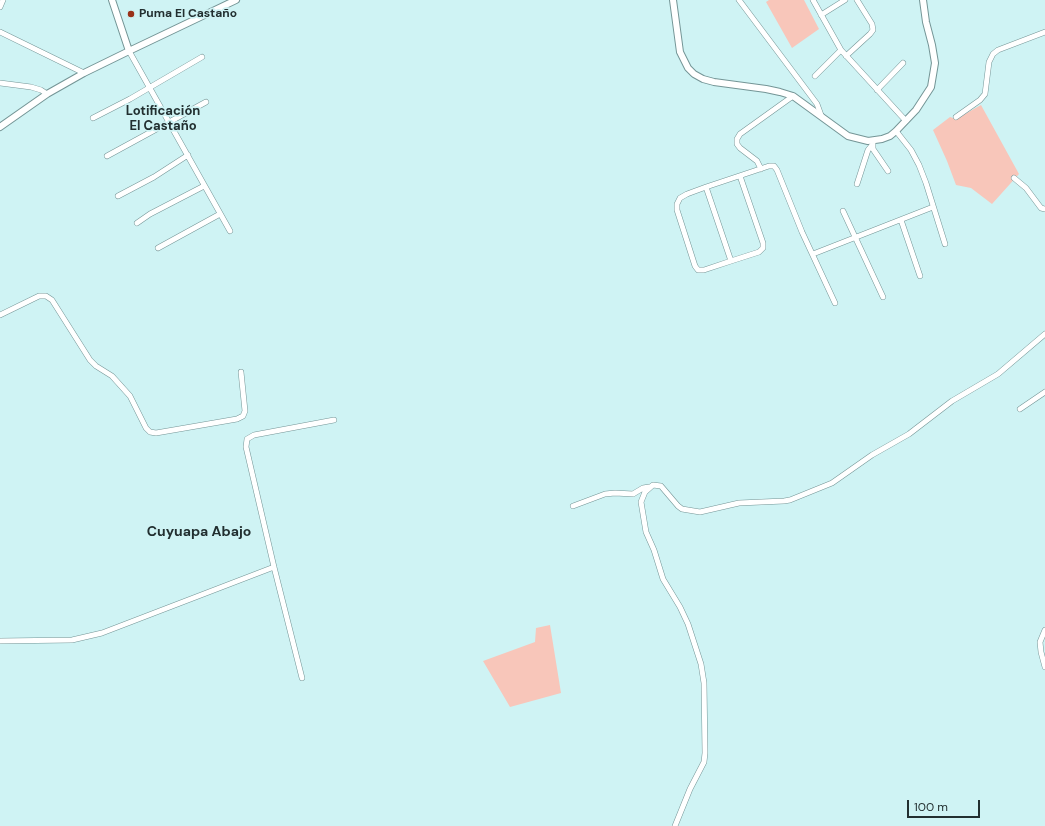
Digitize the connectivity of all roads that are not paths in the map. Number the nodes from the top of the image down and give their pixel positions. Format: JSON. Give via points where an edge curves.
{"nodes":[{"id":1,"x":3,"y":0,"type":"edge"},
{"id":2,"x":112,"y":0,"type":"edge"},
{"id":3,"x":236,"y":0,"type":"edge"},
{"id":4,"x":673,"y":0,"type":"edge"},
{"id":5,"x":739,"y":0,"type":"edge"},
{"id":6,"x":813,"y":0,"type":"edge"},
{"id":7,"x":845,"y":0,"type":"edge"},
{"id":8,"x":857,"y":0,"type":"edge"},
{"id":9,"x":923,"y":0,"type":"edge"},
{"id":10,"x":0,"y":7,"type":"edge"},
{"id":11,"x":821,"y":15,"type":"junction"},
{"id":12,"x":0,"y":32,"type":"edge"},
{"id":13,"x":1045,"y":32,"type":"edge"},
{"id":14,"x":841,"y":50,"type":"junction"},
{"id":15,"x":128,"y":51,"type":"junction"},
{"id":16,"x":846,"y":56,"type":"junction"},
{"id":17,"x":202,"y":57,"type":"dead end"},
{"id":18,"x":903,"y":63,"type":"dead end"},
{"id":19,"x":84,"y":73,"type":"junction"},
{"id":20,"x":815,"y":76,"type":"dead end"},
{"id":21,"x":0,"y":83,"type":"edge"},
{"id":22,"x":149,"y":88,"type":"junction"},
{"id":23,"x":877,"y":90,"type":"junction"},
{"id":24,"x":47,"y":94,"type":"junction"},
{"id":25,"x":793,"y":96,"type":"junction"},
{"id":26,"x":206,"y":102,"type":"dead end"},
{"id":27,"x":821,"y":115,"type":"junction"},
{"id":28,"x":956,"y":117,"type":"dead end"},
{"id":29,"x":93,"y":118,"type":"dead end"},
{"id":30,"x":906,"y":121,"type":"junction"},
{"id":31,"x":169,"y":122,"type":"junction"},
{"id":32,"x":0,"y":127,"type":"edge"},
{"id":33,"x":896,"y":131,"type":"junction"},
{"id":34,"x":873,"y":143,"type":"junction"},
{"id":35,"x":188,"y":155,"type":"junction"},
{"id":36,"x":107,"y":156,"type":"dead end"},
{"id":37,"x":761,"y":169,"type":"junction"},
{"id":38,"x":888,"y":171,"type":"dead end"},
{"id":39,"x":740,"y":176,"type":"junction"},
{"id":40,"x":1014,"y":178,"type":"dead end"},
{"id":41,"x":857,"y":184,"type":"dead end"},
{"id":42,"x":204,"y":186,"type":"junction"},
{"id":43,"x":706,"y":187,"type":"junction"},
{"id":44,"x":118,"y":196,"type":"dead end"},
{"id":45,"x":933,"y":207,"type":"junction"},
{"id":46,"x":1045,"y":209,"type":"edge"},
{"id":47,"x":843,"y":211,"type":"dead end"},
{"id":48,"x":220,"y":214,"type":"junction"},
{"id":49,"x":901,"y":220,"type":"junction"},
{"id":50,"x":137,"y":223,"type":"dead end"},
{"id":51,"x":230,"y":231,"type":"dead end"},
{"id":52,"x":855,"y":238,"type":"junction"},
{"id":53,"x":945,"y":244,"type":"dead end"},
{"id":54,"x":158,"y":248,"type":"dead end"},
{"id":55,"x":813,"y":254,"type":"junction"},
{"id":56,"x":731,"y":261,"type":"junction"},
{"id":57,"x":920,"y":276,"type":"dead end"},
{"id":58,"x":883,"y":296,"type":"dead end"},
{"id":59,"x":835,"y":303,"type":"dead end"},
{"id":60,"x":0,"y":315,"type":"edge"},
{"id":61,"x":1045,"y":334,"type":"edge"},
{"id":62,"x":241,"y":372,"type":"dead end"},
{"id":63,"x":1045,"y":392,"type":"edge"},
{"id":64,"x":1020,"y":409,"type":"dead end"},
{"id":65,"x":334,"y":420,"type":"dead end"},
{"id":66,"x":649,"y":487,"type":"junction"},
{"id":67,"x":573,"y":506,"type":"dead end"},
{"id":68,"x":274,"y":567,"type":"junction"},
{"id":69,"x":1045,"y":630,"type":"edge"},
{"id":70,"x":0,"y":641,"type":"edge"},
{"id":71,"x":1045,"y":667,"type":"edge"},
{"id":72,"x":302,"y":678,"type":"dead end"},
{"id":73,"x":675,"y":826,"type":"edge"}],
"edges":[{"from":1,"to":10,"type":"street"},
{"from":2,"to":15,"type":"street"},
{"from":3,"to":15,"type":"street"},
{"from":4,"to":25,"type":"street","via":[[680,52],[694,74],[714,82],[766,89]]},
{"from":5,"to":27,"type":"street","via":[[817,104]]},
{"from":6,"to":11,"type":"street"},
{"from":7,"to":11,"type":"street"},
{"from":8,"to":16,"type":"street","via":[[873,30]]},
{"from":9,"to":30,"type":"street","via":[[935,63],[934,74],[929,92]]},
{"from":11,"to":14,"type":"street"},
{"from":12,"to":19,"type":"street"},
{"from":13,"to":28,"type":"street","via":[[993,54],[989,62],[985,94]]},
{"from":14,"to":16,"type":"street"},
{"from":14,"to":20,"type":"street"},
{"from":15,"to":19,"type":"street"},
{"from":15,"to":22,"type":"street"},
{"from":16,"to":23,"type":"street"},
{"from":17,"to":22,"type":"street"},
{"from":18,"to":23,"type":"street"},
{"from":19,"to":24,"type":"street"},
{"from":21,"to":24,"type":"street","via":[[32,87]]},
{"from":22,"to":29,"type":"street"},
{"from":22,"to":31,"type":"street"},
{"from":23,"to":30,"type":"street"},
{"from":24,"to":32,"type":"street"},
{"from":25,"to":27,"type":"street"},
{"from":25,"to":37,"type":"street","via":[[740,134],[737,139],[740,148],[757,161]]},
{"from":26,"to":31,"type":"street"},
{"from":27,"to":34,"type":"street","via":[[848,136]]},
{"from":30,"to":33,"type":"street"},
{"from":31,"to":35,"type":"street"},
{"from":31,"to":36,"type":"street"},
{"from":33,"to":34,"type":"street"},
{"from":33,"to":45,"type":"street","via":[[919,165]]},
{"from":34,"to":38,"type":"street","via":[[875,152]]},
{"from":34,"to":41,"type":"street","via":[[868,150]]},
{"from":35,"to":42,"type":"street"},
{"from":35,"to":44,"type":"street"},
{"from":37,"to":39,"type":"street"},
{"from":37,"to":55,"type":"street","via":[[774,166],[777,170]]},
{"from":39,"to":43,"type":"street"},
{"from":39,"to":56,"type":"street","via":[[763,248],[759,252]]},
{"from":40,"to":46,"type":"street","via":[[1026,188],[1041,208]]},
{"from":42,"to":48,"type":"street"},
{"from":42,"to":50,"type":"street"},
{"from":43,"to":56,"type":"street"},
{"from":43,"to":56,"type":"street","via":[[680,198],[677,204],[695,266],[698,270],[704,270]]},
{"from":45,"to":49,"type":"street"},
{"from":45,"to":53,"type":"street"},
{"from":47,"to":52,"type":"street"},
{"from":48,"to":51,"type":"street"},
{"from":48,"to":54,"type":"street"},
{"from":49,"to":52,"type":"street"},
{"from":49,"to":57,"type":"street"},
{"from":52,"to":55,"type":"street"},
{"from":52,"to":58,"type":"street"},
{"from":55,"to":59,"type":"street"},
{"from":60,"to":62,"type":"street","via":[[39,296],[46,296],[52,300],[90,360],[112,376],[130,396],[150,432],[156,433],[243,416],[245,411]]},
{"from":61,"to":66,"type":"street","via":[[998,374],[952,402],[909,434],[832,483],[790,500],[740,503],[695,512],[678,506],[661,486],[656,484]]},
{"from":63,"to":64,"type":"street"},
{"from":65,"to":68,"type":"street","via":[[254,435],[247,439],[246,447]]},
{"from":66,"to":67,"type":"street","via":[[633,494],[606,494]]},
{"from":66,"to":73,"type":"street","via":[[644,492],[641,502],[646,532],[662,579],[688,624],[701,664],[704,683],[704,762]]},
{"from":68,"to":70,"type":"street","via":[[102,633],[72,640]]},
{"from":68,"to":72,"type":"street"},
{"from":69,"to":71,"type":"street","via":[[1040,642]]}]}
